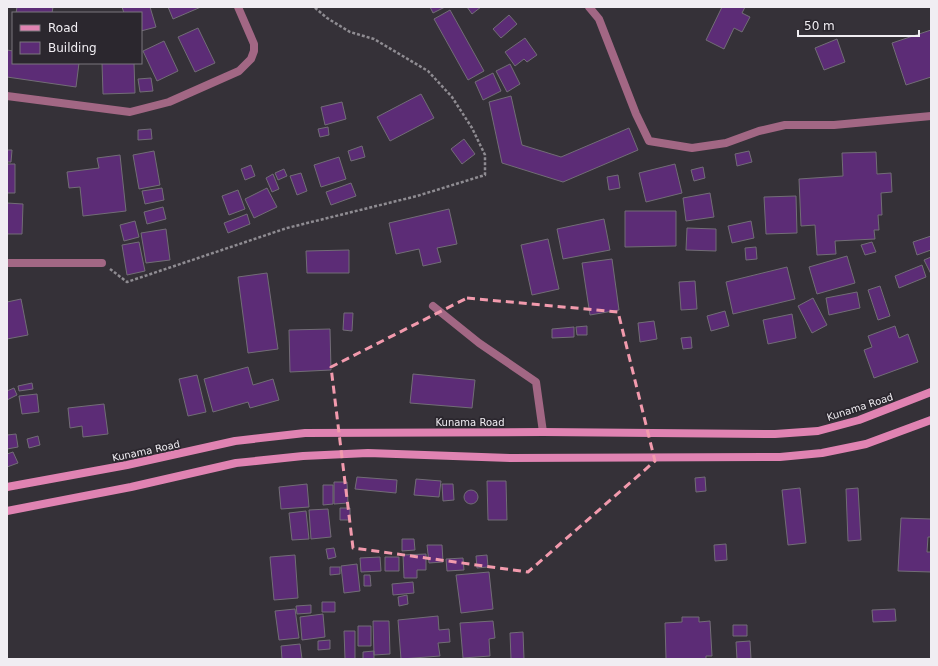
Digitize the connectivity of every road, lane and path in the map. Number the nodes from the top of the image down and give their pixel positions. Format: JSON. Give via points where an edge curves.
{"nodes":[{"id":1,"x":238,"y":7,"type":"edge"},
{"id":2,"x":314,"y":7,"type":"edge"},
{"id":3,"x":590,"y":7,"type":"edge"},
{"id":4,"x":7,"y":96,"type":"edge"},
{"id":5,"x":931,"y":116,"type":"edge"},
{"id":6,"x":7,"y":263,"type":"edge"},
{"id":7,"x":102,"y":263,"type":"joint"},
{"id":8,"x":432,"y":306,"type":"dead end"},
{"id":9,"x":931,"y":392,"type":"edge"},
{"id":10,"x":931,"y":420,"type":"edge"},
{"id":11,"x":543,"y":432,"type":"junction"},
{"id":12,"x":7,"y":487,"type":"edge"},
{"id":13,"x":7,"y":511,"type":"edge"}],
"edges":[{"from":1,"to":4,"type":"street","via":[[254,44],[251,59],[239,71],[169,102],[130,112]]},
{"from":2,"to":7,"type":"path","via":[[350,32],[374,39],[428,71],[452,97],[472,128],[485,155],[485,175],[417,196],[287,228],[127,282]]},
{"from":3,"to":5,"type":"street","via":[[599,19],[649,141],[692,148],[726,143],[785,125],[834,125]]},
{"from":6,"to":7,"type":"street"},
{"from":8,"to":11,"type":"street","via":[[479,343],[536,382]]},
{"from":9,"to":11,"type":"main road","name":"Kunama Road","via":[[859,420],[818,431],[775,434]]},
{"from":10,"to":13,"type":"main road","via":[[866,444],[822,453],[780,457],[512,458],[368,453],[304,456],[236,464]]},
{"from":11,"to":12,"type":"main road","name":"Kunama Road","via":[[305,433],[235,442],[127,466]]}]}
